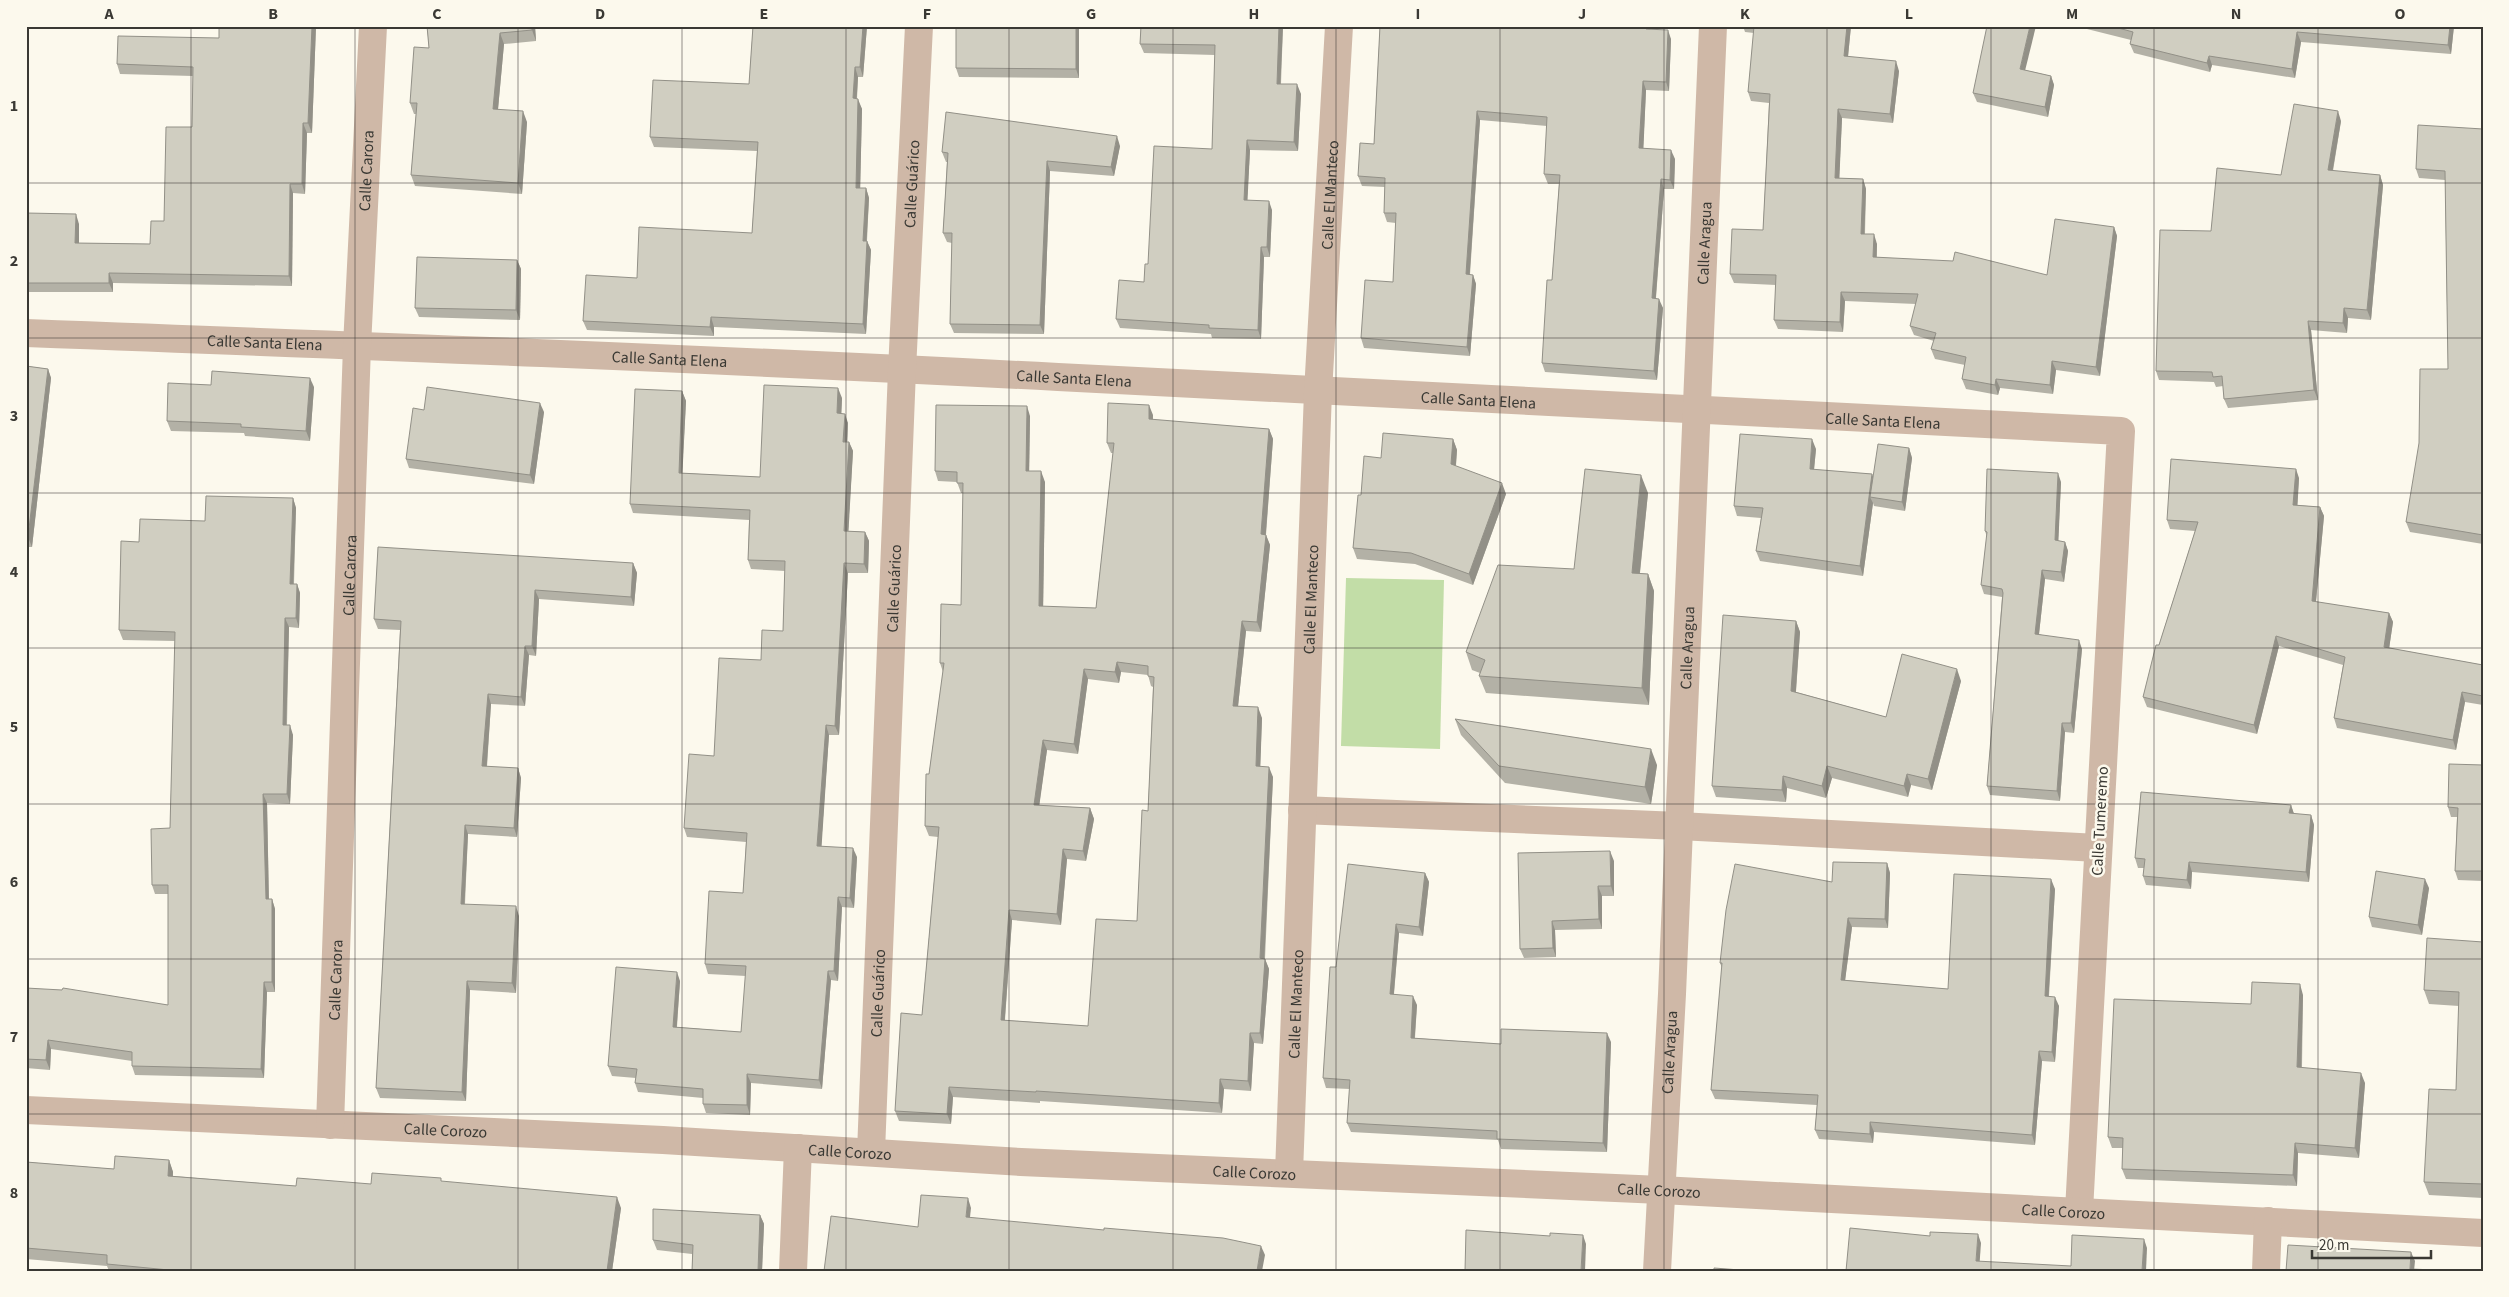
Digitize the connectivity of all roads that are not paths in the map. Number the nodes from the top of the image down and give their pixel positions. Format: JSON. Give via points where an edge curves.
{"nodes":[{"id":1,"x":373,"y":26,"type":"edge"},
{"id":2,"x":919,"y":26,"type":"edge"},
{"id":3,"x":1339,"y":26,"type":"edge"},
{"id":4,"x":1713,"y":26,"type":"edge"},
{"id":5,"x":26,"y":333,"type":"edge"},
{"id":6,"x":357,"y":346,"type":"junction"},
{"id":7,"x":902,"y":370,"type":"junction"},
{"id":8,"x":1318,"y":392,"type":"junction"},
{"id":9,"x":1697,"y":412,"type":"junction"},
{"id":10,"x":2121,"y":431,"type":"joint"},
{"id":11,"x":1302,"y":810,"type":"junction"},
{"id":12,"x":1679,"y":826,"type":"junction"},
{"id":13,"x":2098,"y":848,"type":"junction"},
{"id":14,"x":26,"y":1110,"type":"edge"},
{"id":15,"x":330,"y":1124,"type":"junction"},
{"id":16,"x":798,"y":1148,"type":"junction"},
{"id":17,"x":871,"y":1152,"type":"junction"},
{"id":18,"x":1289,"y":1173,"type":"junction"},
{"id":19,"x":1661,"y":1190,"type":"junction"},
{"id":20,"x":2079,"y":1211,"type":"junction"},
{"id":21,"x":2268,"y":1221,"type":"junction"},
{"id":22,"x":2483,"y":1233,"type":"edge"},
{"id":23,"x":793,"y":1271,"type":"edge"},
{"id":24,"x":1657,"y":1271,"type":"edge"},
{"id":25,"x":2266,"y":1271,"type":"edge"}],
"edges":[{"from":1,"to":6,"type":"street","name":"Calle Carora"},
{"from":2,"to":7,"type":"street","name":"Calle Guárico"},
{"from":3,"to":8,"type":"street","name":"Calle El Manteco"},
{"from":4,"to":9,"type":"street","name":"Calle Aragua"},
{"from":5,"to":6,"type":"street","name":"Calle Santa Elena"},
{"from":6,"to":7,"type":"street","name":"Calle Santa Elena"},
{"from":6,"to":15,"type":"street","name":"Calle Carora"},
{"from":7,"to":8,"type":"street","name":"Calle Santa Elena"},
{"from":7,"to":17,"type":"street","name":"Calle Guárico"},
{"from":8,"to":9,"type":"street","name":"Calle Santa Elena"},
{"from":8,"to":11,"type":"street","name":"Calle El Manteco"},
{"from":9,"to":10,"type":"street","name":"Calle Santa Elena"},
{"from":9,"to":12,"type":"street","name":"Calle Aragua"},
{"from":10,"to":13,"type":"street","name":"Calle Tumeremo"},
{"from":11,"to":12,"type":"street"},
{"from":11,"to":18,"type":"street","name":"Calle El Manteco"},
{"from":12,"to":13,"type":"street"},
{"from":12,"to":19,"type":"street","name":"Calle Aragua"},
{"from":13,"to":20,"type":"street","name":"Calle Tumeremo"},
{"from":14,"to":15,"type":"street","name":"Calle Corozo"},
{"from":15,"to":16,"type":"street","name":"Calle Corozo"},
{"from":16,"to":17,"type":"street","name":"Calle Corozo"},
{"from":16,"to":23,"type":"street"},
{"from":17,"to":18,"type":"street","name":"Calle Corozo"},
{"from":18,"to":19,"type":"street","name":"Calle Corozo"},
{"from":19,"to":20,"type":"street","name":"Calle Corozo"},
{"from":19,"to":24,"type":"street","name":"Calle Aragua"},
{"from":20,"to":21,"type":"street","name":"Calle Corozo"},
{"from":21,"to":22,"type":"street","name":"Calle Corozo"},
{"from":21,"to":25,"type":"street"}]}
